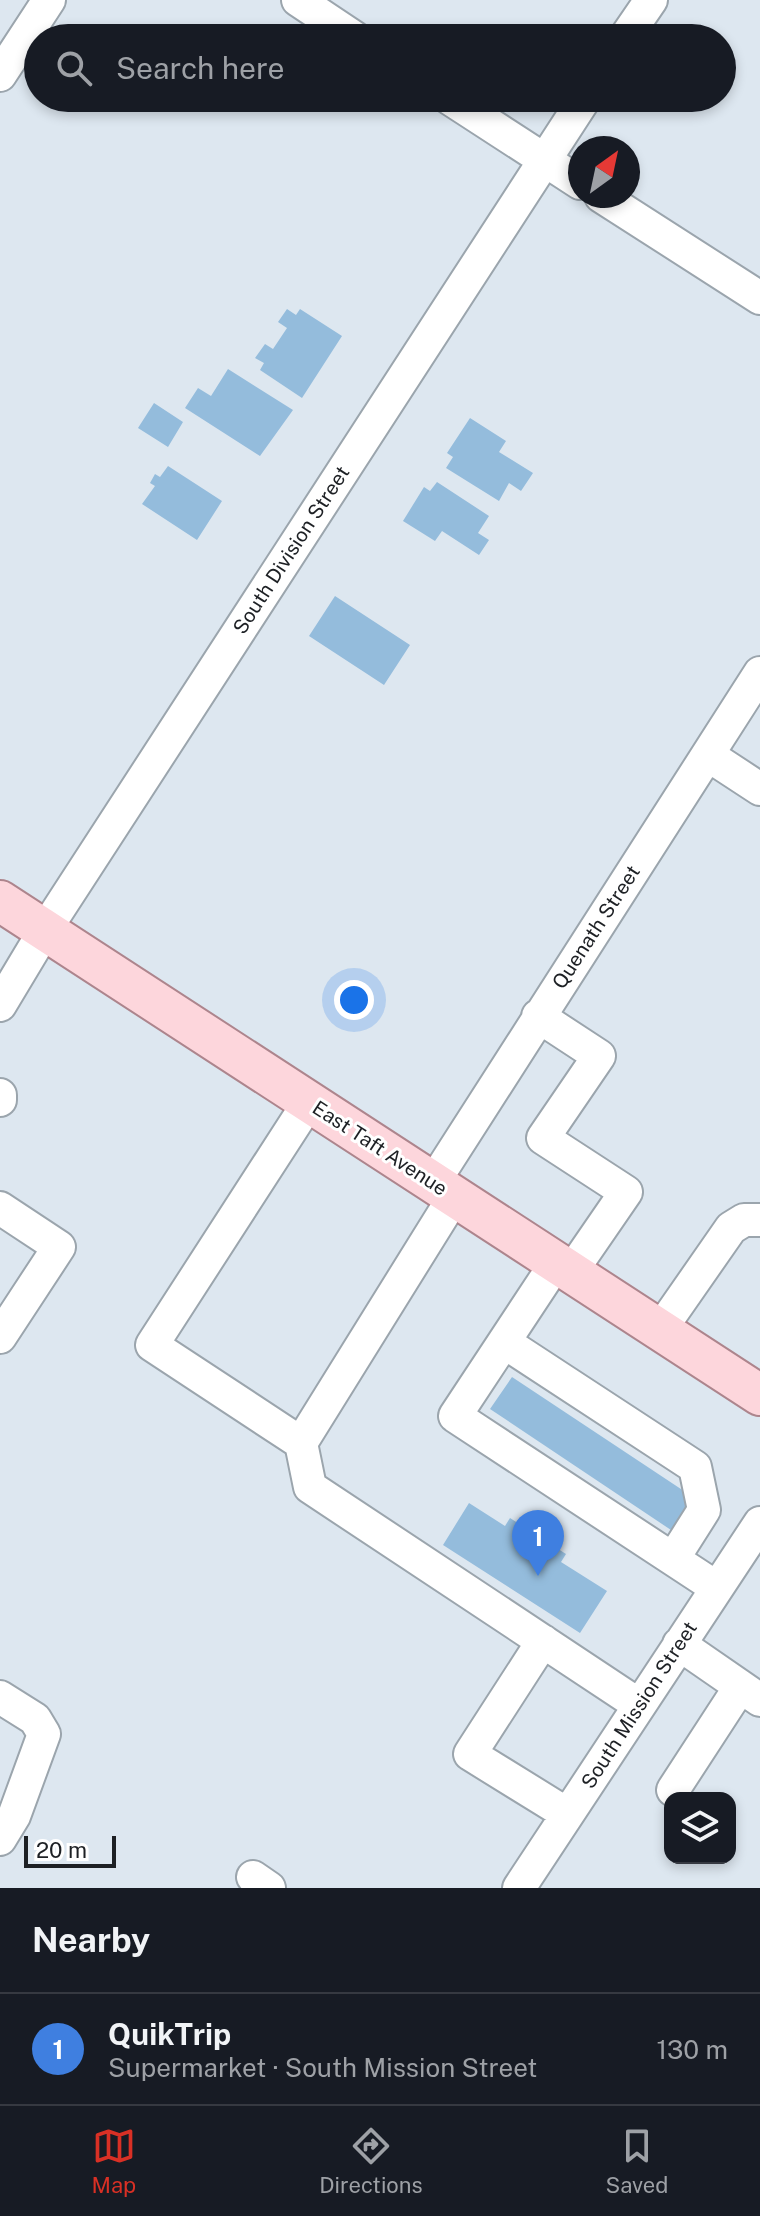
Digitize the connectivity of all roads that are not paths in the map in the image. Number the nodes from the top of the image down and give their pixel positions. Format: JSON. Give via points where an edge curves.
{"nodes":[{"id":1,"x":49,"y":0,"type":"edge"},
{"id":2,"x":298,"y":0,"type":"edge"},
{"id":3,"x":651,"y":0,"type":"edge"},
{"id":4,"x":33,"y":24,"type":"edge"},
{"id":5,"x":334,"y":24,"type":"edge"},
{"id":6,"x":635,"y":24,"type":"edge"},
{"id":7,"x":24,"y":38,"type":"edge"},
{"id":8,"x":0,"y":75,"type":"edge"},
{"id":9,"x":471,"y":112,"type":"edge"},
{"id":10,"x":575,"y":112,"type":"edge"},
{"id":11,"x":543,"y":159,"type":"junction"},
{"id":12,"x":568,"y":175,"type":"edge"},
{"id":13,"x":620,"y":208,"type":"edge"},
{"id":14,"x":760,"y":298,"type":"edge"},
{"id":15,"x":760,"y":673,"type":"edge"},
{"id":16,"x":708,"y":755,"type":"junction"},
{"id":17,"x":760,"y":789,"type":"edge"},
{"id":18,"x":0,"y":901,"type":"edge"},
{"id":19,"x":45,"y":930,"type":"junction"},
{"id":20,"x":0,"y":1005,"type":"edge"},
{"id":21,"x":538,"y":1016,"type":"junction"},
{"id":22,"x":309,"y":1102,"type":"junction"},
{"id":23,"x":444,"y":1190,"type":"junction"},
{"id":24,"x":0,"y":1208,"type":"edge"},
{"id":25,"x":760,"y":1220,"type":"edge"},
{"id":26,"x":564,"y":1268,"type":"junction"},
{"id":27,"x":660,"y":1330,"type":"junction"},
{"id":28,"x":0,"y":1337,"type":"edge"},
{"id":29,"x":504,"y":1342,"type":"junction"},
{"id":30,"x":760,"y":1395,"type":"edge"},
{"id":31,"x":301,"y":1443,"type":"junction"},
{"id":32,"x":760,"y":1523,"type":"edge"},
{"id":33,"x":673,"y":1559,"type":"junction"},
{"id":34,"x":717,"y":1588,"type":"junction"},
{"id":35,"x":543,"y":1641,"type":"junction"},
{"id":36,"x":679,"y":1644,"type":"junction"},
{"id":37,"x":750,"y":1693,"type":"edge"},
{"id":38,"x":0,"y":1697,"type":"edge"},
{"id":39,"x":639,"y":1705,"type":"junction"},
{"id":40,"x":673,"y":1790,"type":"dead end"},
{"id":41,"x":567,"y":1814,"type":"junction"},
{"id":42,"x":7,"y":1828,"type":"edge"},
{"id":43,"x":519,"y":1888,"type":"edge"}],
"edges":[{"from":1,"to":4,"type":"street"},
{"from":2,"to":5,"type":"street"},
{"from":3,"to":6,"type":"street"},
{"from":7,"to":8,"type":"street"},
{"from":9,"to":11,"type":"street"},
{"from":10,"to":11,"type":"street","name":"South Division Street"},
{"from":11,"to":12,"type":"street"},
{"from":11,"to":19,"type":"street","name":"South Division Street"},
{"from":13,"to":14,"type":"street"},
{"from":15,"to":16,"type":"street","name":"Quenath Street"},
{"from":16,"to":17,"type":"street"},
{"from":16,"to":21,"type":"street","name":"Quenath Street"},
{"from":18,"to":19,"type":"main road","name":"East Taft Avenue"},
{"from":19,"to":20,"type":"street","name":"South Division Street"},
{"from":19,"to":22,"type":"main road","name":"East Taft Avenue"},
{"from":21,"to":23,"type":"street","name":"Quenath Street"},
{"from":21,"to":26,"type":"street","via":[[599,1056],[543,1138],[626,1192]]},
{"from":22,"to":23,"type":"main road","name":"East Taft Avenue"},
{"from":22,"to":31,"type":"street","via":[[152,1345]]},
{"from":23,"to":26,"type":"main road","name":"East Taft Avenue"},
{"from":23,"to":31,"type":"street","name":"Quenath Street"},
{"from":24,"to":28,"type":"street","via":[[59,1247]]},
{"from":25,"to":27,"type":"street","via":[[744,1220],[731,1228]]},
{"from":26,"to":27,"type":"main road","name":"East Taft Avenue"},
{"from":26,"to":29,"type":"street"},
{"from":27,"to":30,"type":"main road","name":"East Taft Avenue"},
{"from":29,"to":33,"type":"street","via":[[695,1467],[704,1510]]},
{"from":29,"to":33,"type":"street","via":[[455,1416]]},
{"from":31,"to":35,"type":"street","via":[[310,1487]]},
{"from":32,"to":34,"type":"street","name":"South Mission Street"},
{"from":33,"to":34,"type":"street"},
{"from":34,"to":36,"type":"street","name":"South Mission Street"},
{"from":35,"to":39,"type":"street"},
{"from":35,"to":41,"type":"street","via":[[470,1754]]},
{"from":36,"to":37,"type":"street"},
{"from":36,"to":39,"type":"street","name":"South Mission Street"},
{"from":37,"to":40,"type":"street"},
{"from":38,"to":42,"type":"street","via":[[35,1719],[44,1734]]},
{"from":39,"to":41,"type":"street","name":"South Mission Street"},
{"from":41,"to":43,"type":"street","name":"South Mission Street"}]}
